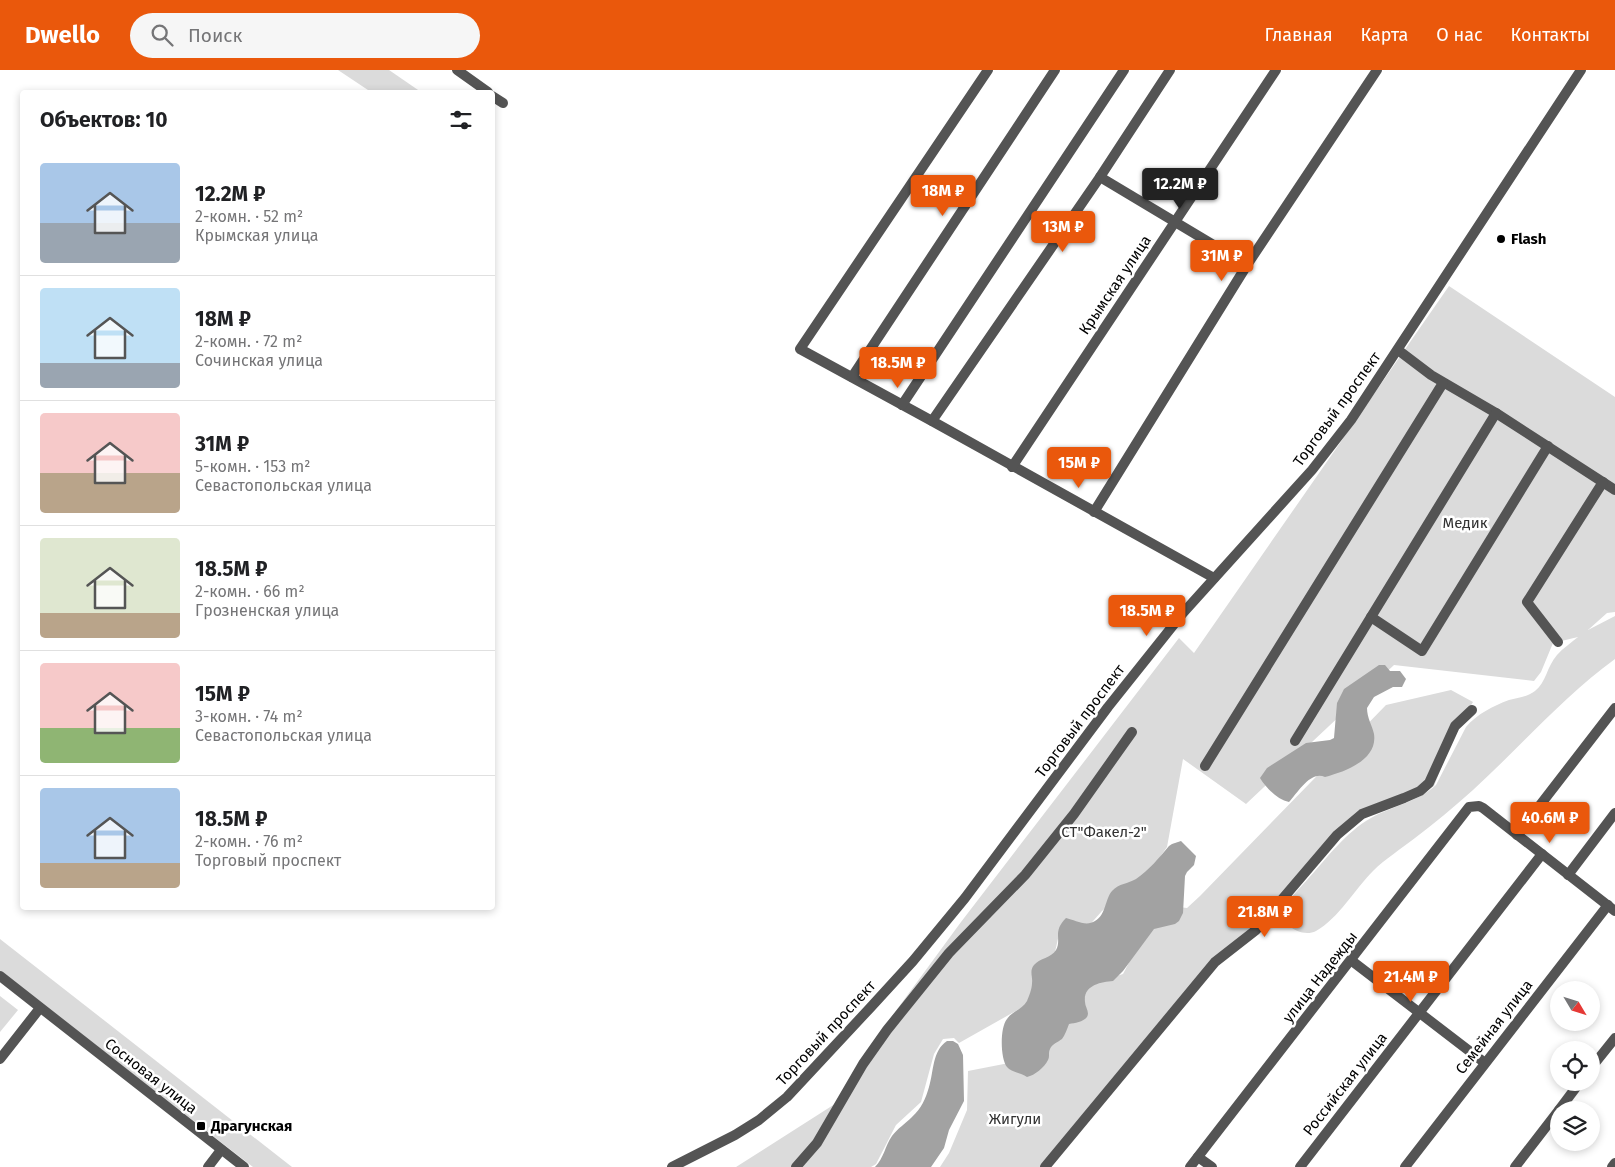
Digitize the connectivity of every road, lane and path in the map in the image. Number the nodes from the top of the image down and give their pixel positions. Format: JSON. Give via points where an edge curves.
{"nodes":[{"id":1,"x":457,"y":70,"type":"edge"},
{"id":2,"x":988,"y":70,"type":"edge"},
{"id":3,"x":1055,"y":70,"type":"edge"},
{"id":4,"x":1124,"y":70,"type":"edge"},
{"id":5,"x":1170,"y":70,"type":"edge"},
{"id":6,"x":1276,"y":70,"type":"edge"},
{"id":7,"x":1377,"y":70,"type":"edge"},
{"id":8,"x":1582,"y":70,"type":"edge"},
{"id":9,"x":485,"y":90,"type":"edge"},
{"id":10,"x":495,"y":98,"type":"edge"},
{"id":11,"x":503,"y":103,"type":"dead end"},
{"id":12,"x":1100,"y":177,"type":"junction"},
{"id":13,"x":1175,"y":222,"type":"junction"},
{"id":14,"x":1248,"y":265,"type":"junction"},
{"id":15,"x":1398,"y":350,"type":"junction"},
{"id":16,"x":852,"y":377,"type":"junction"},
{"id":17,"x":1443,"y":383,"type":"junction"},
{"id":18,"x":902,"y":405,"type":"junction"},
{"id":19,"x":1496,"y":413,"type":"junction"},
{"id":20,"x":932,"y":421,"type":"junction"},
{"id":21,"x":1548,"y":446,"type":"junction"},
{"id":22,"x":1012,"y":466,"type":"junction"},
{"id":23,"x":1603,"y":482,"type":"junction"},
{"id":24,"x":1615,"y":490,"type":"edge"},
{"id":25,"x":1094,"y":512,"type":"junction"},
{"id":26,"x":1214,"y":578,"type":"junction"},
{"id":27,"x":1371,"y":617,"type":"junction"},
{"id":28,"x":1558,"y":642,"type":"dead end"},
{"id":29,"x":1615,"y":708,"type":"edge"},
{"id":30,"x":1472,"y":710,"type":"dead end"},
{"id":31,"x":1132,"y":732,"type":"dead end"},
{"id":32,"x":1296,"y":741,"type":"dead end"},
{"id":33,"x":1205,"y":766,"type":"dead end"},
{"id":34,"x":1615,"y":813,"type":"edge"},
{"id":35,"x":1517,"y":835,"type":"junction"},
{"id":36,"x":1542,"y":854,"type":"junction"},
{"id":37,"x":1568,"y":874,"type":"junction"},
{"id":38,"x":1611,"y":908,"type":"edge"},
{"id":39,"x":1352,"y":961,"type":"junction"},
{"id":40,"x":0,"y":976,"type":"edge"},
{"id":41,"x":40,"y":1008,"type":"junction"},
{"id":42,"x":1419,"y":1013,"type":"junction"},
{"id":43,"x":1615,"y":1038,"type":"edge"},
{"id":44,"x":1600,"y":1057,"type":"edge"},
{"id":45,"x":0,"y":1059,"type":"edge"},
{"id":46,"x":1486,"y":1063,"type":"junction"},
{"id":47,"x":1550,"y":1121,"type":"edge"},
{"id":48,"x":222,"y":1150,"type":"junction"},
{"id":49,"x":1198,"y":1157,"type":"junction"},
{"id":50,"x":1615,"y":1163,"type":"edge"},
{"id":51,"x":208,"y":1167,"type":"edge"},
{"id":52,"x":244,"y":1167,"type":"edge"},
{"id":53,"x":672,"y":1167,"type":"edge"},
{"id":54,"x":796,"y":1167,"type":"edge"},
{"id":55,"x":1045,"y":1167,"type":"edge"},
{"id":56,"x":1190,"y":1167,"type":"edge"},
{"id":57,"x":1212,"y":1167,"type":"edge"},
{"id":58,"x":1300,"y":1167,"type":"edge"},
{"id":59,"x":1405,"y":1167,"type":"edge"},
{"id":60,"x":1514,"y":1167,"type":"edge"},
{"id":61,"x":1612,"y":1167,"type":"edge"}],
"edges":[{"from":1,"to":9,"type":"street"},
{"from":2,"to":16,"type":"street","via":[[800,349]]},
{"from":3,"to":16,"type":"street"},
{"from":4,"to":18,"type":"street"},
{"from":5,"to":12,"type":"street"},
{"from":6,"to":13,"type":"street","name":"Крымская улица"},
{"from":7,"to":14,"type":"street"},
{"from":8,"to":15,"type":"street","name":"Торговый проспект"},
{"from":10,"to":11,"type":"street"},
{"from":12,"to":13,"type":"street"},
{"from":12,"to":20,"type":"street"},
{"from":13,"to":14,"type":"street"},
{"from":13,"to":22,"type":"street","name":"Крымская улица"},
{"from":14,"to":25,"type":"street"},
{"from":15,"to":17,"type":"street"},
{"from":15,"to":26,"type":"street","name":"Торговый проспект","via":[[1351,420],[1312,470]]},
{"from":16,"to":18,"type":"street"},
{"from":17,"to":19,"type":"street"},
{"from":17,"to":33,"type":"street"},
{"from":18,"to":20,"type":"street"},
{"from":19,"to":21,"type":"street"},
{"from":19,"to":27,"type":"street"},
{"from":20,"to":22,"type":"street"},
{"from":21,"to":23,"type":"street"},
{"from":21,"to":27,"type":"street","via":[[1422,651]]},
{"from":22,"to":25,"type":"street"},
{"from":23,"to":24,"type":"street"},
{"from":23,"to":28,"type":"street","via":[[1527,602]]},
{"from":25,"to":26,"type":"street"},
{"from":26,"to":53,"type":"street","name":"Торговый проспект","via":[[1108,707],[965,898],[870,1008],[773,1109],[735,1135]]},
{"from":27,"to":32,"type":"street"},
{"from":29,"to":35,"type":"street"},
{"from":30,"to":55,"type":"street","via":[[1456,726],[1429,783],[1420,791],[1362,814],[1336,835],[1256,930],[1215,962]]},
{"from":31,"to":54,"type":"street","via":[[1074,814],[1025,874],[949,953],[887,1030],[817,1143]]},
{"from":34,"to":37,"type":"street"},
{"from":35,"to":36,"type":"street"},
{"from":35,"to":39,"type":"street","name":"улица Надежды","via":[[1483,808],[1474,806],[1466,811]]},
{"from":36,"to":37,"type":"street"},
{"from":36,"to":42,"type":"street","name":"Российская улица"},
{"from":37,"to":38,"type":"street"},
{"from":38,"to":46,"type":"street","name":"Семейная улица"},
{"from":39,"to":42,"type":"street"},
{"from":39,"to":49,"type":"street","name":"улица Надежды"},
{"from":40,"to":41,"type":"street","name":"Сосновая улица"},
{"from":41,"to":45,"type":"street"},
{"from":41,"to":48,"type":"street","name":"Сосновая улица"},
{"from":42,"to":46,"type":"street"},
{"from":42,"to":58,"type":"street","name":"Российская улица"},
{"from":43,"to":44,"type":"street"},
{"from":46,"to":59,"type":"street","name":"Семейная улица"},
{"from":47,"to":60,"type":"street"},
{"from":48,"to":51,"type":"street"},
{"from":48,"to":52,"type":"street","name":"Сосновая улица"},
{"from":49,"to":56,"type":"street","name":"улица Надежды"},
{"from":49,"to":57,"type":"street"},
{"from":50,"to":61,"type":"street"}]}
